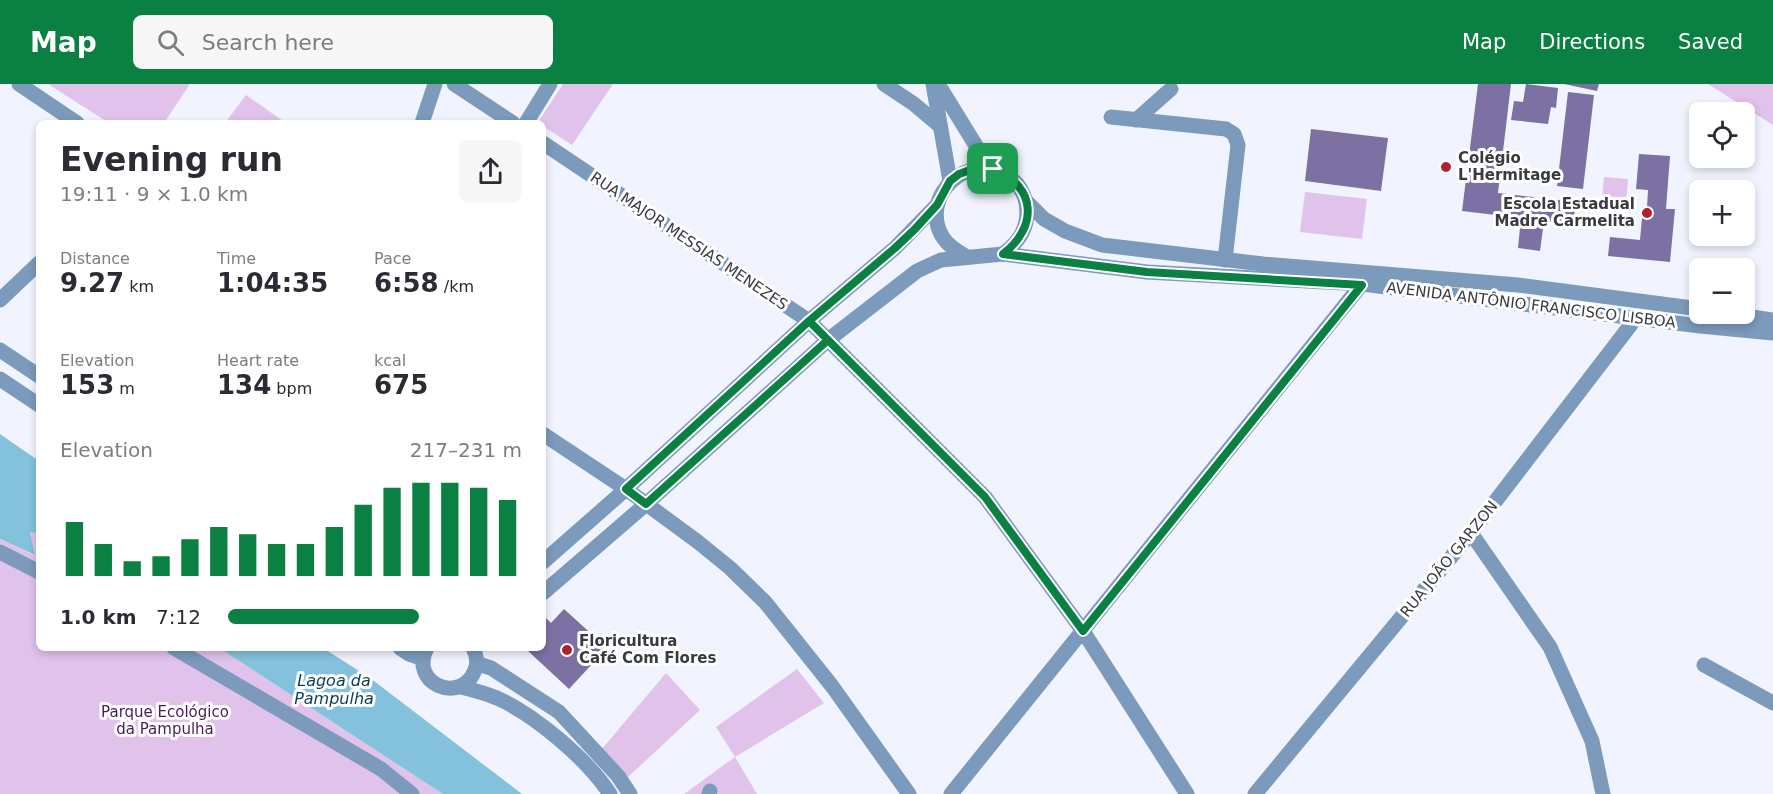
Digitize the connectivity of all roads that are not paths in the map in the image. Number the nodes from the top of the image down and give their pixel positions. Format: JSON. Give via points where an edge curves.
{"nodes":[{"id":1,"x":19,"y":84,"type":"edge"},
{"id":2,"x":435,"y":84,"type":"edge"},
{"id":3,"x":454,"y":84,"type":"edge"},
{"id":4,"x":550,"y":84,"type":"edge"},
{"id":5,"x":884,"y":84,"type":"edge"},
{"id":6,"x":933,"y":84,"type":"edge"},
{"id":7,"x":938,"y":84,"type":"edge"},
{"id":8,"x":1171,"y":89,"type":"dead end"},
{"id":9,"x":1111,"y":117,"type":"dead end"},
{"id":10,"x":73,"y":120,"type":"edge"},
{"id":11,"x":423,"y":120,"type":"edge"},
{"id":12,"x":508,"y":120,"type":"edge"},
{"id":13,"x":528,"y":120,"type":"edge"},
{"id":14,"x":1136,"y":120,"type":"junction"},
{"id":15,"x":940,"y":126,"type":"junction"},
{"id":16,"x":546,"y":145,"type":"edge"},
{"id":17,"x":993,"y":169,"type":"junction"},
{"id":18,"x":950,"y":181,"type":"junction"},
{"id":19,"x":1026,"y":201,"type":"junction"},
{"id":20,"x":937,"y":205,"type":"junction"},
{"id":21,"x":1003,"y":254,"type":"junction"},
{"id":22,"x":967,"y":257,"type":"junction"},
{"id":23,"x":1225,"y":260,"type":"junction"},
{"id":24,"x":36,"y":266,"type":"edge"},
{"id":25,"x":1362,"y":285,"type":"junction"},
{"id":26,"x":0,"y":300,"type":"edge"},
{"id":27,"x":1689,"y":308,"type":"edge"},
{"id":28,"x":1755,"y":317,"type":"edge"},
{"id":29,"x":1636,"y":318,"type":"junction"},
{"id":30,"x":1773,"y":320,"type":"edge"},
{"id":31,"x":809,"y":321,"type":"junction"},
{"id":32,"x":1773,"y":333,"type":"edge"},
{"id":33,"x":828,"y":340,"type":"junction"},
{"id":34,"x":0,"y":350,"type":"edge"},
{"id":35,"x":36,"y":374,"type":"edge"},
{"id":36,"x":0,"y":379,"type":"edge"},
{"id":37,"x":36,"y":403,"type":"edge"},
{"id":38,"x":546,"y":436,"type":"edge"},
{"id":39,"x":626,"y":489,"type":"junction"},
{"id":40,"x":646,"y":504,"type":"junction"},
{"id":41,"x":1471,"y":533,"type":"junction"},
{"id":42,"x":0,"y":552,"type":"edge"},
{"id":43,"x":546,"y":559,"type":"edge"},
{"id":44,"x":36,"y":570,"type":"edge"},
{"id":45,"x":546,"y":590,"type":"edge"},
{"id":46,"x":1083,"y":631,"type":"junction"},
{"id":47,"x":179,"y":651,"type":"edge"},
{"id":48,"x":404,"y":651,"type":"edge"},
{"id":49,"x":425,"y":653,"type":"edge"},
{"id":50,"x":476,"y":653,"type":"edge"},
{"id":51,"x":1704,"y":665,"type":"dead end"},
{"id":52,"x":461,"y":687,"type":"junction"},
{"id":53,"x":1773,"y":703,"type":"edge"},
{"id":54,"x":412,"y":794,"type":"edge"},
{"id":55,"x":610,"y":794,"type":"edge"},
{"id":56,"x":630,"y":794,"type":"edge"},
{"id":57,"x":909,"y":794,"type":"edge"},
{"id":58,"x":951,"y":794,"type":"edge"},
{"id":59,"x":1187,"y":794,"type":"edge"},
{"id":60,"x":1255,"y":794,"type":"edge"},
{"id":61,"x":1603,"y":794,"type":"edge"}],
"edges":[{"from":1,"to":10,"type":"street"},
{"from":2,"to":11,"type":"street"},
{"from":3,"to":12,"type":"street"},
{"from":4,"to":13,"type":"street"},
{"from":5,"to":15,"type":"street"},
{"from":6,"to":15,"type":"street"},
{"from":7,"to":17,"type":"street"},
{"from":8,"to":14,"type":"street"},
{"from":9,"to":14,"type":"street"},
{"from":14,"to":23,"type":"street","via":[[1226,129],[1234,135],[1238,145]]},
{"from":15,"to":18,"type":"street"},
{"from":16,"to":31,"type":"street","name":"RUA MAJOR MESSIAS MENEZES"},
{"from":17,"to":18,"type":"street","via":[[970,170]]},
{"from":17,"to":19,"type":"street","via":[[1014,180]]},
{"from":18,"to":20,"type":"street"},
{"from":19,"to":21,"type":"street","via":[[1024,232]]},
{"from":19,"to":23,"type":"street","name":"AVENIDA ANTÔNIO FRANCISCO LISBOA","via":[[1044,219],[1102,245]]},
{"from":20,"to":22,"type":"street","via":[[942,236],[952,249]]},
{"from":20,"to":31,"type":"street","via":[[895,248]]},
{"from":21,"to":22,"type":"street"},
{"from":21,"to":25,"type":"street","name":"AVENIDA ANTÔNIO FRANCISCO LISBOA","via":[[1147,272]]},
{"from":22,"to":33,"type":"street","via":[[941,260],[917,271]]},
{"from":23,"to":27,"type":"street","name":"AVENIDA ANTÔNIO FRANCISCO LISBOA","via":[[1518,285]]},
{"from":24,"to":26,"type":"street"},
{"from":25,"to":29,"type":"street","name":"AVENIDA ANTÔNIO FRANCISCO LISBOA"},
{"from":25,"to":46,"type":"street"},
{"from":28,"to":30,"type":"street"},
{"from":29,"to":32,"type":"street","name":"AVENIDA ANTÔNIO FRANCISCO LISBOA"},
{"from":29,"to":41,"type":"street","name":"RUA JOÃO GARZON"},
{"from":31,"to":33,"type":"street","name":"RUA MAJOR MESSIAS MENEZES"},
{"from":31,"to":39,"type":"street"},
{"from":33,"to":40,"type":"street"},
{"from":33,"to":46,"type":"street","name":"RUA MAJOR MESSIAS MENEZES","via":[[985,497]]},
{"from":34,"to":35,"type":"street"},
{"from":36,"to":37,"type":"street"},
{"from":38,"to":39,"type":"street"},
{"from":39,"to":40,"type":"street"},
{"from":39,"to":43,"type":"street"},
{"from":40,"to":45,"type":"street"},
{"from":40,"to":57,"type":"street","via":[[706,548],[765,602],[832,686]]},
{"from":41,"to":60,"type":"street","name":"RUA JOÃO GARZON"},
{"from":41,"to":61,"type":"street","via":[[1550,647],[1592,741]]},
{"from":42,"to":44,"type":"street"},
{"from":46,"to":58,"type":"street"},
{"from":46,"to":59,"type":"street","name":"RUA MAJOR MESSIAS MENEZES"},
{"from":47,"to":54,"type":"street","via":[[381,769]]},
{"from":48,"to":49,"type":"street"},
{"from":49,"to":52,"type":"street","via":[[425,672],[433,683],[446,688]]},
{"from":50,"to":52,"type":"street","via":[[473,676]]},
{"from":50,"to":56,"type":"street","via":[[491,668],[559,712]]},
{"from":51,"to":53,"type":"street"},
{"from":52,"to":55,"type":"street","via":[[496,698],[526,714],[573,752]]}]}
